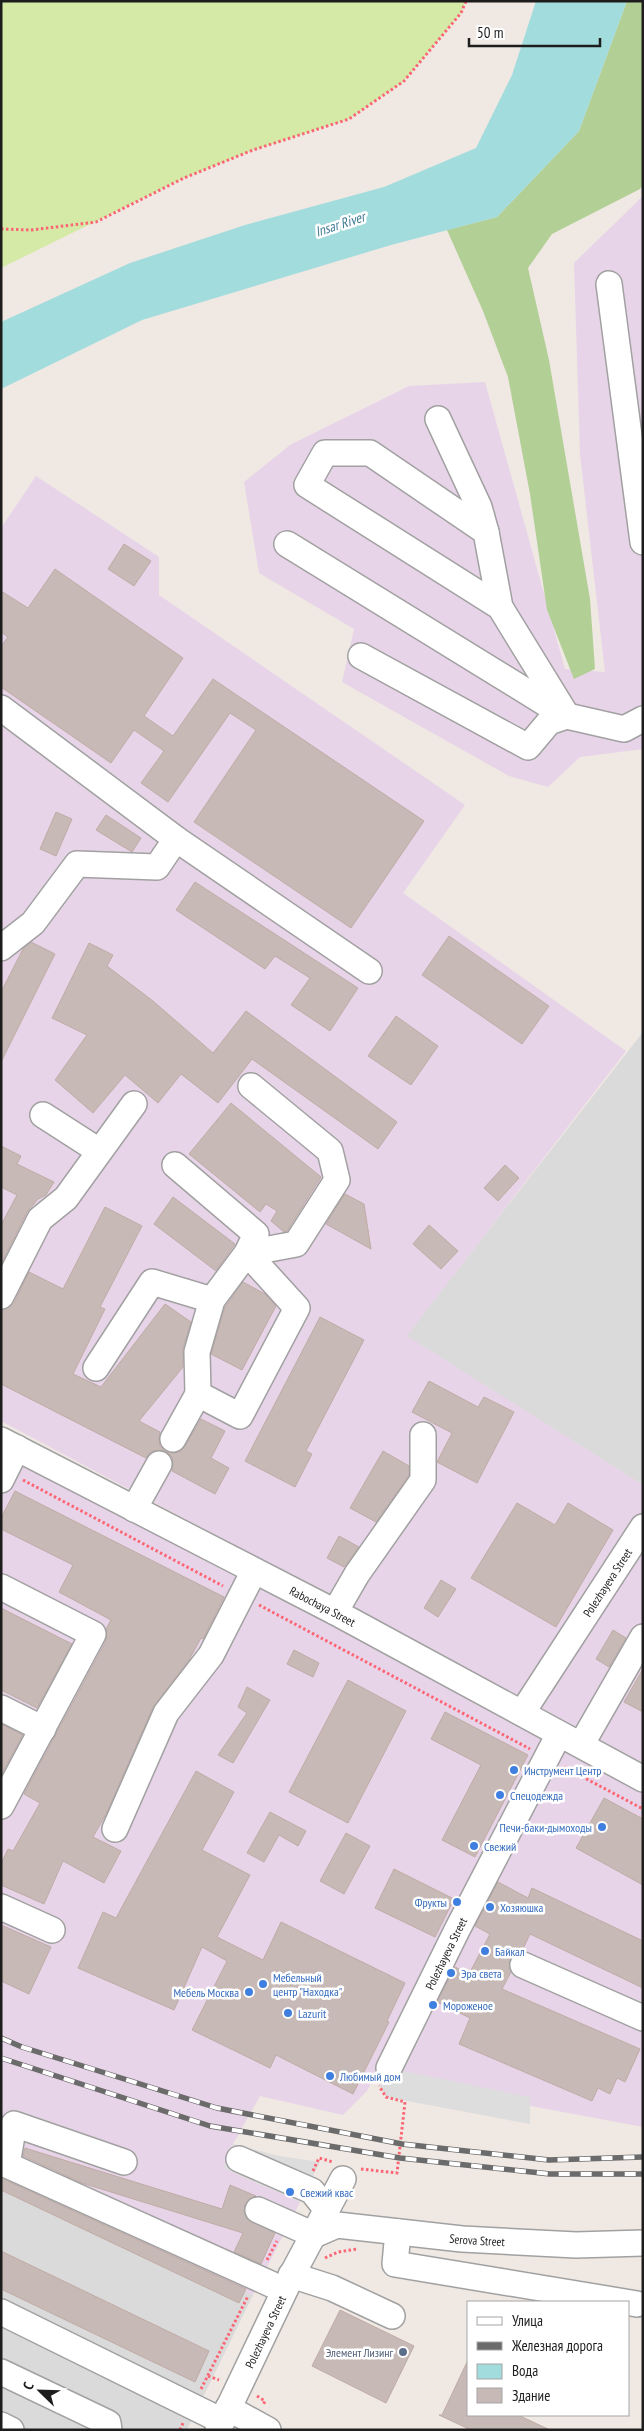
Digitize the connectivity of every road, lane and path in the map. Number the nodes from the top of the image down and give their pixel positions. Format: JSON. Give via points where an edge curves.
{"nodes":[{"id":1,"x":466,"y":1,"type":"edge"},
{"id":2,"x":1,"y":229,"type":"edge"},
{"id":3,"x":609,"y":284,"type":"dead end"},
{"id":4,"x":438,"y":419,"type":"dead end"},
{"id":5,"x":486,"y":532,"type":"junction"},
{"id":6,"x":643,"y":542,"type":"edge"},
{"id":7,"x":287,"y":544,"type":"dead end"},
{"id":8,"x":500,"y":607,"type":"junction"},
{"id":9,"x":361,"y":656,"type":"dead end"},
{"id":10,"x":1,"y":708,"type":"edge"},
{"id":11,"x":567,"y":716,"type":"junction"},
{"id":12,"x":643,"y":719,"type":"edge"},
{"id":13,"x":176,"y":839,"type":"junction"},
{"id":14,"x":1,"y":948,"type":"edge"},
{"id":15,"x":369,"y":971,"type":"dead end"},
{"id":16,"x":251,"y":1086,"type":"dead end"},
{"id":17,"x":134,"y":1104,"type":"dead end"},
{"id":18,"x":43,"y":1115,"type":"dead end"},
{"id":19,"x":99,"y":1152,"type":"junction"},
{"id":20,"x":175,"y":1165,"type":"dead end"},
{"id":21,"x":247,"y":1253,"type":"junction"},
{"id":22,"x":1,"y":1296,"type":"edge"},
{"id":23,"x":212,"y":1300,"type":"junction"},
{"id":24,"x":96,"y":1368,"type":"dead end"},
{"id":25,"x":198,"y":1394,"type":"junction"},
{"id":26,"x":423,"y":1435,"type":"dead end"},
{"id":27,"x":173,"y":1439,"type":"dead end"},
{"id":28,"x":9,"y":1444,"type":"edge"},
{"id":29,"x":159,"y":1464,"type":"dead end"},
{"id":30,"x":3,"y":1476,"type":"edge"},
{"id":31,"x":134,"y":1508,"type":"junction"},
{"id":32,"x":643,"y":1526,"type":"edge"},
{"id":33,"x":254,"y":1570,"type":"junction"},
{"id":34,"x":1,"y":1586,"type":"edge"},
{"id":35,"x":241,"y":1596,"type":"junction"},
{"id":36,"x":335,"y":1612,"type":"junction"},
{"id":37,"x":643,"y":1637,"type":"edge"},
{"id":38,"x":1,"y":1708,"type":"edge"},
{"id":39,"x":522,"y":1714,"type":"junction"},
{"id":40,"x":44,"y":1729,"type":"junction"},
{"id":41,"x":559,"y":1734,"type":"junction"},
{"id":42,"x":580,"y":1745,"type":"junction"},
{"id":43,"x":546,"y":1757,"type":"junction"},
{"id":44,"x":643,"y":1780,"type":"edge"},
{"id":45,"x":2,"y":1803,"type":"edge"},
{"id":46,"x":643,"y":1810,"type":"edge"},
{"id":47,"x":115,"y":1829,"type":"dead end"},
{"id":48,"x":1,"y":1907,"type":"edge"},
{"id":49,"x":52,"y":1930,"type":"dead end"},
{"id":50,"x":523,"y":1965,"type":"dead end"},
{"id":51,"x":643,"y":2018,"type":"edge"},
{"id":52,"x":389,"y":2068,"type":"joint"},
{"id":53,"x":8,"y":2122,"type":"edge"},
{"id":54,"x":400,"y":2158,"type":"dead end"},
{"id":55,"x":239,"y":2159,"type":"dead end"},
{"id":56,"x":124,"y":2162,"type":"dead end"},
{"id":57,"x":343,"y":2179,"type":"dead end"},
{"id":58,"x":258,"y":2210,"type":"dead end"},
{"id":59,"x":327,"y":2210,"type":"junction"},
{"id":60,"x":398,"y":2232,"type":"junction"},
{"id":61,"x":314,"y":2235,"type":"junction"},
{"id":62,"x":643,"y":2243,"type":"edge"},
{"id":63,"x":288,"y":2283,"type":"junction"},
{"id":64,"x":619,"y":2301,"type":"edge"},
{"id":65,"x":629,"y":2303,"type":"edge"},
{"id":66,"x":637,"y":2304,"type":"dead end"},
{"id":67,"x":1,"y":2312,"type":"edge"},
{"id":68,"x":392,"y":2316,"type":"dead end"},
{"id":69,"x":1,"y":2372,"type":"edge"},
{"id":70,"x":222,"y":2420,"type":"edge"},
{"id":71,"x":1,"y":2425,"type":"edge"},
{"id":72,"x":11,"y":2430,"type":"edge"},
{"id":73,"x":109,"y":2430,"type":"edge"},
{"id":74,"x":268,"y":2430,"type":"edge"}],
"edges":[{"from":1,"to":2,"type":"path","via":[[461,13],[404,81],[350,119],[184,178],[96,222],[31,230]]},
{"from":3,"to":6,"type":"street"},
{"from":4,"to":5,"type":"street"},
{"from":5,"to":8,"type":"street"},
{"from":5,"to":8,"type":"street","via":[[370,453],[325,452],[307,485]]},
{"from":7,"to":11,"type":"street"},
{"from":8,"to":11,"type":"street"},
{"from":9,"to":11,"type":"street","via":[[528,747],[549,722]]},
{"from":10,"to":13,"type":"street"},
{"from":11,"to":12,"type":"street","via":[[624,729]]},
{"from":13,"to":14,"type":"street","via":[[158,867],[77,864],[33,923]]},
{"from":13,"to":15,"type":"street"},
{"from":16,"to":21,"type":"street","via":[[330,1151],[337,1180],[296,1244]]},
{"from":17,"to":19,"type":"street"},
{"from":18,"to":19,"type":"street"},
{"from":19,"to":22,"type":"street","via":[[66,1198],[40,1219]]},
{"from":20,"to":21,"type":"street","via":[[256,1234]]},
{"from":21,"to":23,"type":"street"},
{"from":21,"to":25,"type":"street","via":[[297,1308],[240,1416]]},
{"from":23,"to":24,"type":"street","via":[[152,1282]]},
{"from":23,"to":25,"type":"street","via":[[197,1352]]},
{"from":25,"to":27,"type":"street"},
{"from":26,"to":36,"type":"street","via":[[423,1480],[357,1574]]},
{"from":28,"to":30,"type":"street"},
{"from":28,"to":31,"type":"street","name":"Rabochaya Street"},
{"from":29,"to":31,"type":"street"},
{"from":30,"to":35,"type":"path"},
{"from":31,"to":33,"type":"street","name":"Rabochaya Street"},
{"from":32,"to":39,"type":"street","name":"Polezhayeva Street"},
{"from":33,"to":35,"type":"street"},
{"from":33,"to":36,"type":"street","name":"Rabochaya Street"},
{"from":34,"to":40,"type":"street","via":[[94,1634]]},
{"from":35,"to":43,"type":"path"},
{"from":35,"to":47,"type":"street","via":[[211,1655],[166,1713]]},
{"from":36,"to":39,"type":"street","name":"Rabochaya Street"},
{"from":37,"to":42,"type":"street"},
{"from":38,"to":40,"type":"street"},
{"from":39,"to":41,"type":"street","name":"Rabochaya Street"},
{"from":40,"to":45,"type":"street"},
{"from":41,"to":42,"type":"street","name":"Rabochaya Street"},
{"from":41,"to":43,"type":"street","name":"Polezhayeva Street"},
{"from":42,"to":44,"type":"street","name":"Rabochaya Street"},
{"from":43,"to":46,"type":"path"},
{"from":43,"to":52,"type":"street","name":"Polezhayeva Street"},
{"from":48,"to":49,"type":"street"},
{"from":50,"to":51,"type":"street"},
{"from":52,"to":54,"type":"path","via":[[379,2085],[386,2097],[405,2102]]},
{"from":53,"to":56,"type":"street"},
{"from":53,"to":63,"type":"street","via":[[7,2165]]},
{"from":55,"to":59,"type":"street","via":[[312,2191]]},
{"from":57,"to":59,"type":"street","name":"Polezhayeva Street"},
{"from":58,"to":61,"type":"street"},
{"from":59,"to":61,"type":"street","name":"Polezhayeva Street"},
{"from":60,"to":61,"type":"street","name":"Serova Street","via":[[337,2225]]},
{"from":60,"to":62,"type":"street","name":"Serova Street","via":[[576,2245]]},
{"from":60,"to":64,"type":"street","via":[[395,2264]]},
{"from":61,"to":63,"type":"street","name":"Polezhayeva Street"},
{"from":63,"to":68,"type":"street","via":[[332,2288]]},
{"from":63,"to":70,"type":"street","name":"Polezhayeva Street"},
{"from":65,"to":66,"type":"street"},
{"from":67,"to":70,"type":"street"},
{"from":69,"to":73,"type":"street","via":[[108,2423]]},
{"from":70,"to":74,"type":"street"},
{"from":71,"to":72,"type":"street"}]}
